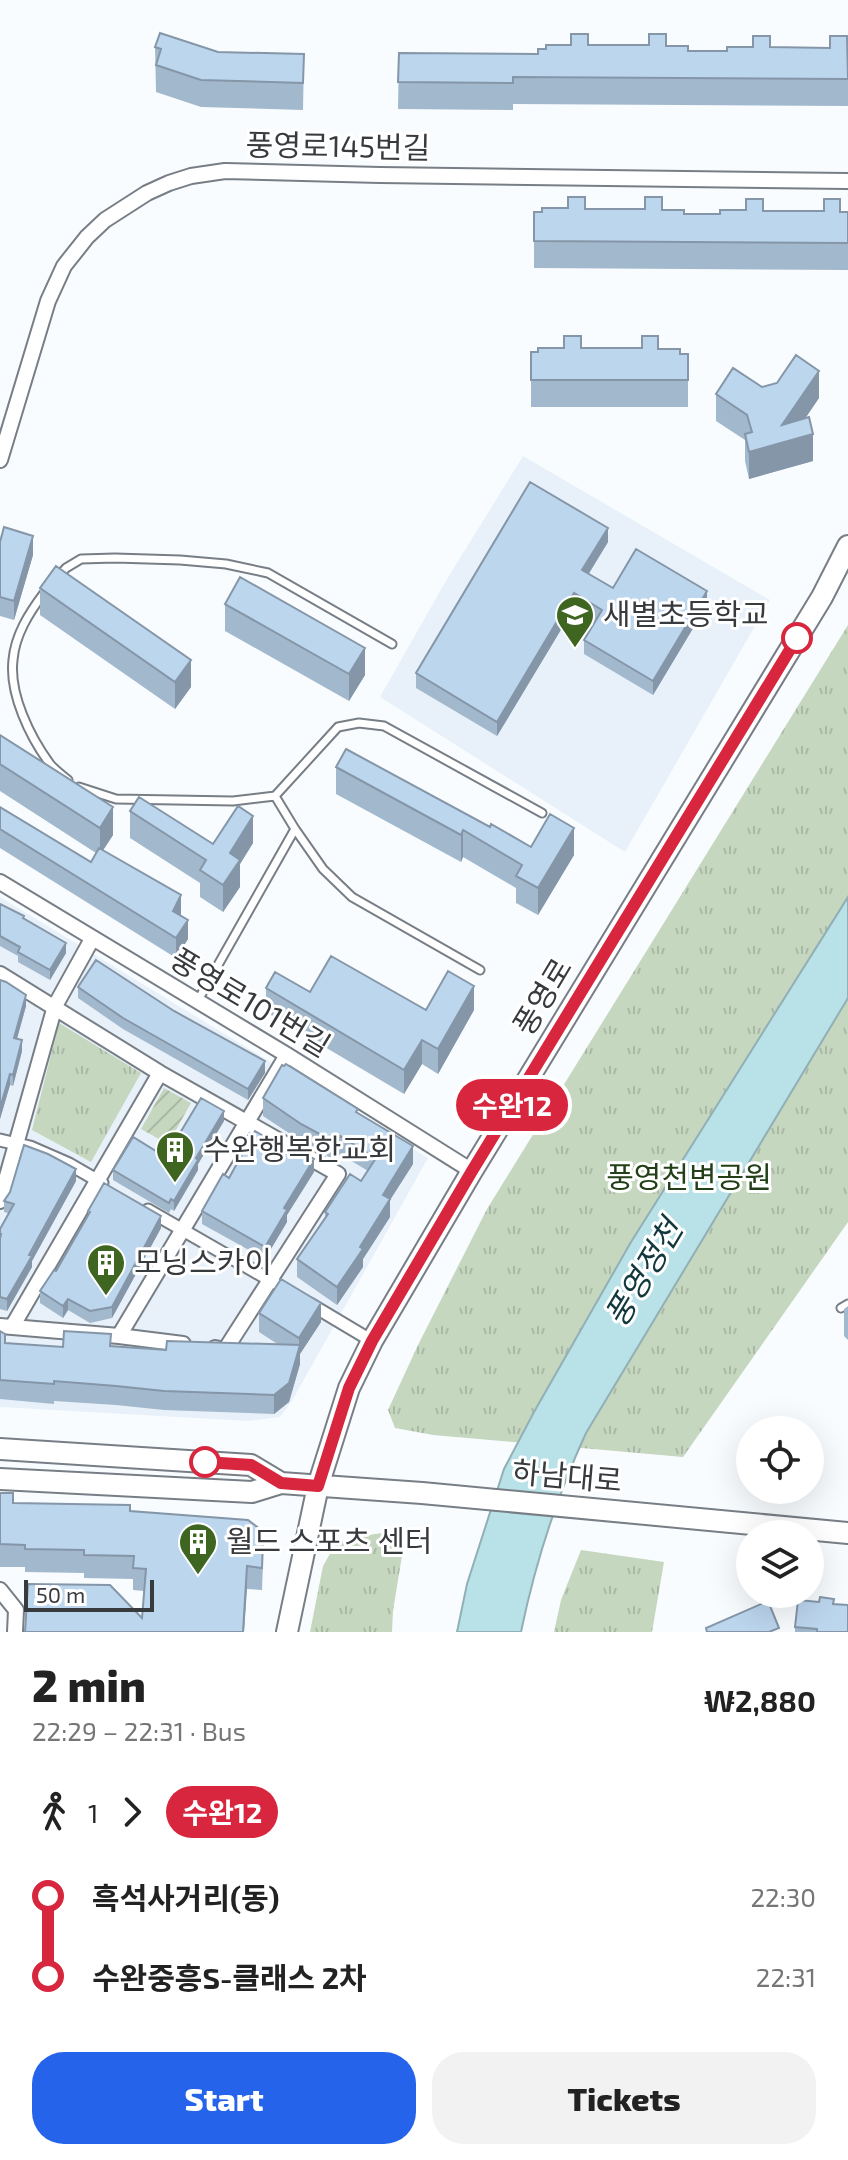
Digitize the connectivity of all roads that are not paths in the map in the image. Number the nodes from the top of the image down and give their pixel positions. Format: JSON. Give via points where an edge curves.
{"nodes":[{"id":1,"x":848,"y":181,"type":"edge"},
{"id":2,"x":0,"y":460,"type":"edge"},
{"id":3,"x":848,"y":546,"type":"edge"},
{"id":4,"x":392,"y":644,"type":"dead end"},
{"id":5,"x":275,"y":796,"type":"junction"},
{"id":6,"x":542,"y":813,"type":"dead end"},
{"id":7,"x":295,"y":829,"type":"junction"},
{"id":8,"x":0,"y":882,"type":"edge"},
{"id":9,"x":92,"y":939,"type":"junction"},
{"id":10,"x":480,"y":970,"type":"dead end"},
{"id":11,"x":0,"y":974,"type":"edge"},
{"id":12,"x":197,"y":1002,"type":"junction"},
{"id":13,"x":55,"y":1006,"type":"junction"},
{"id":14,"x":287,"y":1055,"type":"junction"},
{"id":15,"x":160,"y":1073,"type":"junction"},
{"id":16,"x":247,"y":1120,"type":"junction"},
{"id":17,"x":0,"y":1140,"type":"edge"},
{"id":18,"x":16,"y":1144,"type":"junction"},
{"id":19,"x":472,"y":1171,"type":"junction"},
{"id":20,"x":103,"y":1184,"type":"junction"},
{"id":21,"x":0,"y":1201,"type":"edge"},
{"id":22,"x":133,"y":1201,"type":"edge"},
{"id":23,"x":183,"y":1229,"type":"junction"},
{"id":24,"x":277,"y":1284,"type":"junction"},
{"id":25,"x":296,"y":1296,"type":"edge"},
{"id":26,"x":6,"y":1326,"type":"edge"},
{"id":27,"x":119,"y":1336,"type":"junction"},
{"id":28,"x":372,"y":1341,"type":"junction"},
{"id":29,"x":0,"y":1449,"type":"edge"},
{"id":30,"x":0,"y":1479,"type":"edge"},
{"id":31,"x":281,"y":1483,"type":"junction"},
{"id":32,"x":318,"y":1486,"type":"junction"},
{"id":33,"x":848,"y":1533,"type":"edge"},
{"id":34,"x":0,"y":1590,"type":"edge"},
{"id":35,"x":15,"y":1632,"type":"edge"},
{"id":36,"x":287,"y":1632,"type":"edge"}],
"edges":[{"from":1,"to":2,"type":"street","name":"풍영로145번길","via":[[225,171],[169,183],[105,220],[64,266],[48,301]]},
{"from":3,"to":19,"type":"main road","name":"풍영로","via":[[822,597]]},
{"from":4,"to":5,"type":"lane","via":[[268,573],[226,564],[81,559],[66,568],[31,611],[13,660],[18,705],[51,765],[74,786],[116,799],[233,801]]},
{"from":5,"to":6,"type":"lane","via":[[338,727],[359,723],[384,726]]},
{"from":5,"to":7,"type":"lane"},
{"from":7,"to":10,"type":"lane","via":[[323,869],[352,897]]},
{"from":7,"to":12,"type":"lane"},
{"from":8,"to":9,"type":"street","name":"풍영로101번길"},
{"from":9,"to":12,"type":"street","name":"풍영로101번길"},
{"from":9,"to":13,"type":"street"},
{"from":11,"to":13,"type":"street"},
{"from":12,"to":14,"type":"street","name":"풍영로101번길"},
{"from":13,"to":15,"type":"street"},
{"from":13,"to":18,"type":"street"},
{"from":14,"to":16,"type":"street"},
{"from":14,"to":19,"type":"street","name":"풍영로101번길"},
{"from":15,"to":16,"type":"street"},
{"from":15,"to":20,"type":"street"},
{"from":16,"to":23,"type":"street"},
{"from":16,"to":24,"type":"street","via":[[338,1174]]},
{"from":17,"to":18,"type":"street"},
{"from":18,"to":20,"type":"street"},
{"from":18,"to":21,"type":"street"},
{"from":19,"to":28,"type":"main road","name":"풍영로"},
{"from":20,"to":26,"type":"street"},
{"from":22,"to":23,"type":"street"},
{"from":23,"to":24,"type":"street"},
{"from":23,"to":27,"type":"street"},
{"from":24,"to":27,"type":"street","via":[[225,1350]]},
{"from":25,"to":28,"type":"street"},
{"from":26,"to":27,"type":"street"},
{"from":28,"to":32,"type":"main road","name":"풍영로","via":[[349,1388]]},
{"from":29,"to":31,"type":"main road","name":"하남대로","via":[[251,1465]]},
{"from":30,"to":31,"type":"main road","name":"하남대로","via":[[252,1492]]},
{"from":31,"to":32,"type":"main road","name":"하남대로"},
{"from":32,"to":33,"type":"main road","name":"하남대로"},
{"from":32,"to":36,"type":"main road","name":"풍영로"},
{"from":34,"to":35,"type":"street","via":[[16,1610]]}]}
